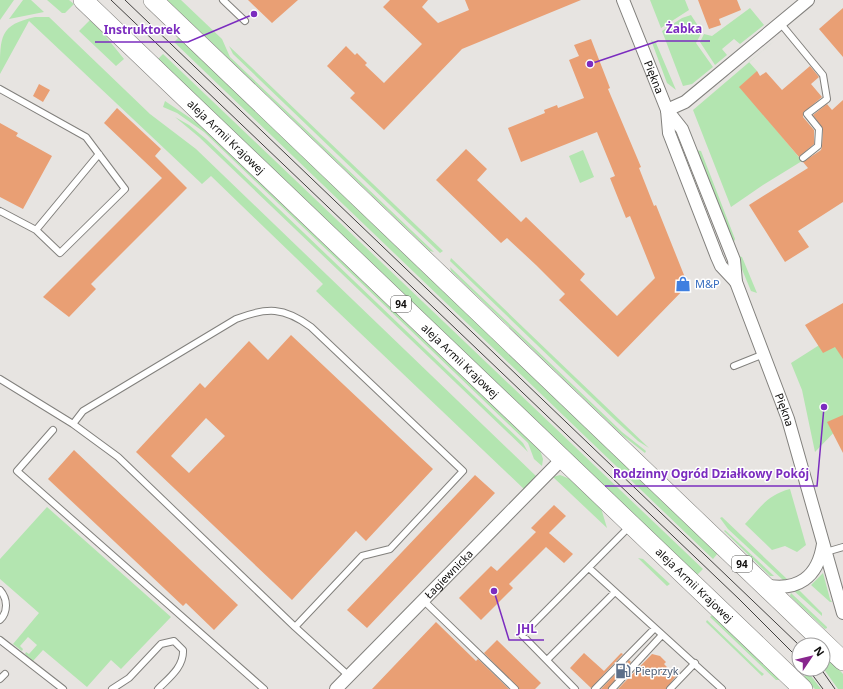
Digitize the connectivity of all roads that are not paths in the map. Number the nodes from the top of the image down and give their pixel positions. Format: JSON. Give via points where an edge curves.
{"nodes":[{"id":1,"x":83,"y":0,"type":"edge"},
{"id":2,"x":153,"y":0,"type":"edge"},
{"id":3,"x":223,"y":0,"type":"edge"},
{"id":4,"x":624,"y":0,"type":"edge"},
{"id":5,"x":807,"y":0,"type":"edge"},
{"id":6,"x":245,"y":21,"type":"dead end"},
{"id":7,"x":781,"y":24,"type":"junction"},
{"id":8,"x":0,"y":89,"type":"edge"},
{"id":9,"x":667,"y":110,"type":"junction"},
{"id":10,"x":99,"y":154,"type":"junction"},
{"id":11,"x":803,"y":158,"type":"dead end"},
{"id":12,"x":0,"y":211,"type":"edge"},
{"id":13,"x":36,"y":230,"type":"junction"},
{"id":14,"x":764,"y":354,"type":"junction"},
{"id":15,"x":734,"y":366,"type":"dead end"},
{"id":16,"x":0,"y":379,"type":"edge"},
{"id":17,"x":73,"y":424,"type":"junction"},
{"id":18,"x":53,"y":430,"type":"dead end"},
{"id":19,"x":562,"y":458,"type":"junction"},
{"id":20,"x":631,"y":524,"type":"junction"},
{"id":21,"x":825,"y":546,"type":"junction"},
{"id":22,"x":843,"y":548,"type":"edge"},
{"id":23,"x":590,"y":568,"type":"junction"},
{"id":24,"x":764,"y":585,"type":"junction"},
{"id":25,"x":0,"y":590,"type":"edge"},
{"id":26,"x":615,"y":592,"type":"junction"},
{"id":27,"x":423,"y":600,"type":"junction"},
{"id":28,"x":843,"y":613,"type":"edge"},
{"id":29,"x":0,"y":620,"type":"edge"},
{"id":30,"x":295,"y":627,"type":"junction"},
{"id":31,"x":654,"y":628,"type":"junction"},
{"id":32,"x":662,"y":635,"type":"junction"},
{"id":33,"x":0,"y":640,"type":"edge"},
{"id":34,"x":547,"y":660,"type":"junction"},
{"id":35,"x":843,"y":661,"type":"edge"},
{"id":36,"x":695,"y":663,"type":"junction"},
{"id":37,"x":5,"y":674,"type":"dead end"},
{"id":38,"x":349,"y":676,"type":"junction"},
{"id":39,"x":0,"y":679,"type":"edge"},
{"id":40,"x":63,"y":689,"type":"edge"},
{"id":41,"x":112,"y":689,"type":"edge"},
{"id":42,"x":158,"y":689,"type":"edge"},
{"id":43,"x":264,"y":689,"type":"edge"},
{"id":44,"x":336,"y":689,"type":"edge"},
{"id":45,"x":515,"y":689,"type":"edge"},
{"id":46,"x":574,"y":689,"type":"edge"},
{"id":47,"x":595,"y":689,"type":"edge"},
{"id":48,"x":612,"y":689,"type":"edge"},
{"id":49,"x":670,"y":689,"type":"edge"},
{"id":50,"x":722,"y":689,"type":"edge"},
{"id":51,"x":803,"y":689,"type":"edge"}],
"edges":[{"from":1,"to":19,"type":"main road","name":"aleja Armii Krajowej","number":"94"},
{"from":2,"to":24,"type":"main road","number":"94"},
{"from":3,"to":6,"type":"lane"},
{"from":4,"to":9,"type":"street","name":"Piękna"},
{"from":5,"to":7,"type":"street"},
{"from":7,"to":9,"type":"street","via":[[686,102]]},
{"from":7,"to":11,"type":"lane","via":[[823,75],[827,91],[827,99],[807,114],[819,129],[818,146]]},
{"from":8,"to":10,"type":"lane","via":[[86,137]]},
{"from":9,"to":14,"type":"street","name":"Piękna","via":[[682,129],[734,260],[736,282]]},
{"from":10,"to":13,"type":"lane"},
{"from":10,"to":13,"type":"lane","via":[[125,189],[60,253]]},
{"from":12,"to":13,"type":"lane"},
{"from":14,"to":15,"type":"lane"},
{"from":14,"to":21,"type":"street","name":"Piękna","via":[[788,419]]},
{"from":16,"to":17,"type":"lane"},
{"from":17,"to":30,"type":"lane","via":[[118,457]]},
{"from":17,"to":30,"type":"lane","via":[[83,411],[236,319],[269,310],[283,311],[298,318],[310,328],[464,471],[390,549],[362,556]]},
{"from":18,"to":43,"type":"lane","via":[[17,471]]},
{"from":19,"to":20,"type":"main road","name":"aleja Armii Krajowej","number":"94"},
{"from":19,"to":27,"type":"street","name":"Łagiewnicka"},
{"from":20,"to":23,"type":"lane"},
{"from":20,"to":51,"type":"main road","name":"aleja Armii Krajowej","number":"94"},
{"from":21,"to":22,"type":"lane"},
{"from":21,"to":24,"type":"street","via":[[817,566],[806,579],[788,587]]},
{"from":21,"to":28,"type":"street","name":"Piękna"},
{"from":23,"to":26,"type":"lane"},
{"from":23,"to":34,"type":"lane","via":[[522,635]]},
{"from":24,"to":35,"type":"main road","number":"94"},
{"from":25,"to":29,"type":"lane","via":[[6,602]]},
{"from":26,"to":31,"type":"lane"},
{"from":26,"to":34,"type":"lane"},
{"from":27,"to":38,"type":"street","name":"Łagiewnicka"},
{"from":27,"to":45,"type":"lane"},
{"from":30,"to":38,"type":"lane"},
{"from":31,"to":32,"type":"lane"},
{"from":31,"to":47,"type":"lane"},
{"from":32,"to":36,"type":"lane"},
{"from":32,"to":48,"type":"lane"},
{"from":33,"to":40,"type":"lane"},
{"from":34,"to":46,"type":"lane"},
{"from":36,"to":49,"type":"lane"},
{"from":36,"to":50,"type":"lane"},
{"from":37,"to":39,"type":"lane"},
{"from":38,"to":44,"type":"street","name":"Łagiewnicka"},
{"from":41,"to":42,"type":"lane","via":[[129,678],[161,644],[174,641],[183,650],[184,658]]}]}
